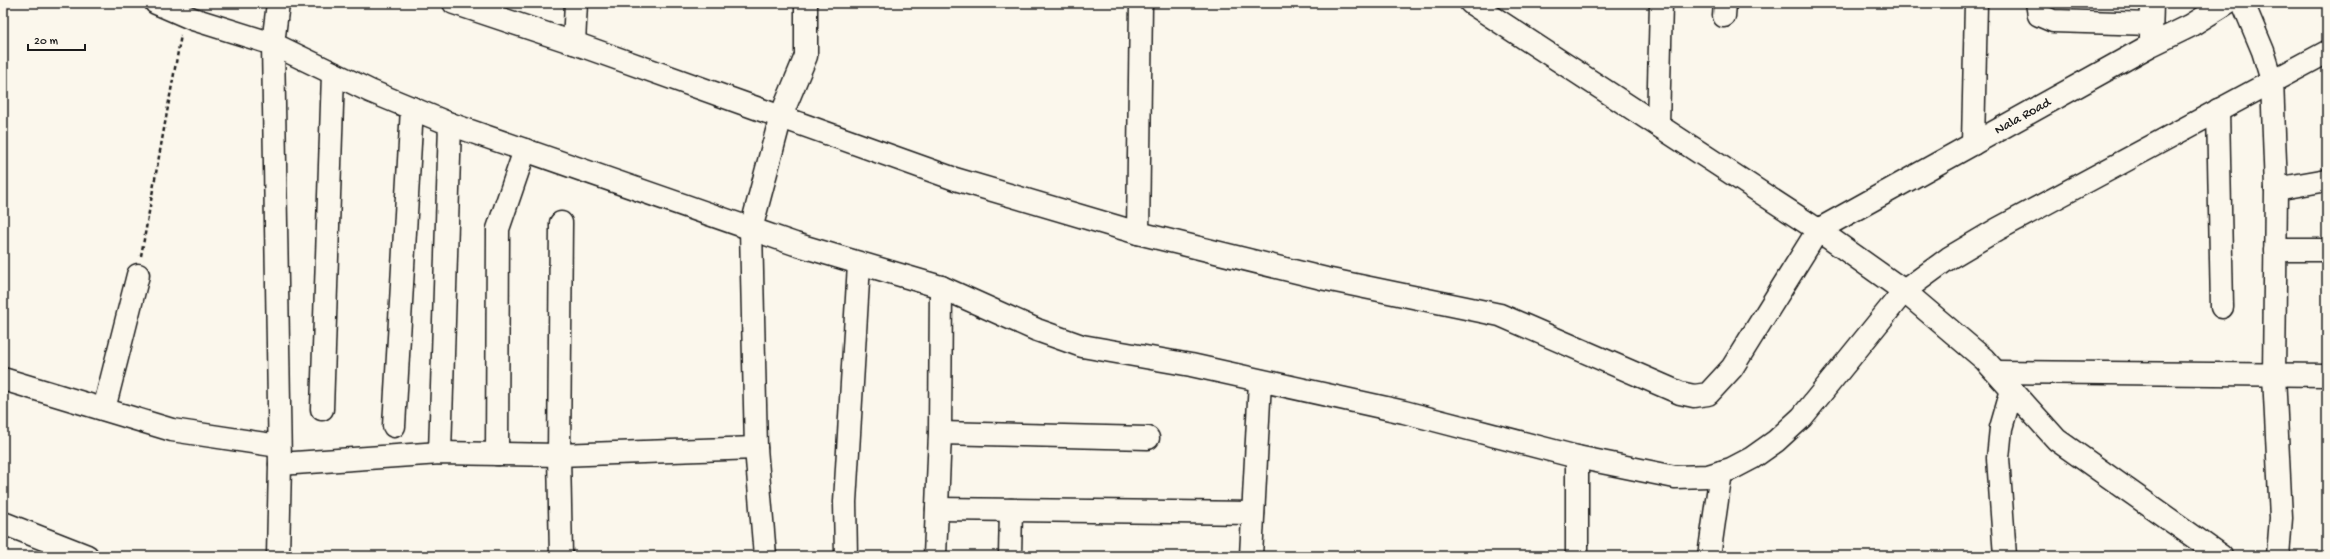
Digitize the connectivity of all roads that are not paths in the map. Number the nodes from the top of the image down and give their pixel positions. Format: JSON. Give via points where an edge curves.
{"nodes":[{"id":1,"x":156,"y":3,"type":"edge"},
{"id":2,"x":278,"y":3,"type":"edge"},
{"id":3,"x":454,"y":3,"type":"edge"},
{"id":4,"x":576,"y":3,"type":"edge"},
{"id":5,"x":806,"y":3,"type":"edge"},
{"id":6,"x":1141,"y":3,"type":"edge"},
{"id":7,"x":1471,"y":3,"type":"edge"},
{"id":8,"x":1661,"y":3,"type":"edge"},
{"id":9,"x":1976,"y":3,"type":"edge"},
{"id":10,"x":2037,"y":3,"type":"edge"},
{"id":11,"x":2238,"y":5,"type":"edge"},
{"id":12,"x":2152,"y":13,"type":"edge"},
{"id":13,"x":574,"y":43,"type":"junction"},
{"id":14,"x":273,"y":44,"type":"junction"},
{"id":15,"x":2151,"y":45,"type":"junction"},
{"id":16,"x":2327,"y":52,"type":"edge"},
{"id":17,"x":333,"y":74,"type":"junction"},
{"id":18,"x":2272,"y":80,"type":"junction"},
{"id":19,"x":412,"y":108,"type":"junction"},
{"id":20,"x":2218,"y":110,"type":"junction"},
{"id":21,"x":781,"y":116,"type":"junction"},
{"id":22,"x":450,"y":124,"type":"junction"},
{"id":23,"x":1658,"y":125,"type":"junction"},
{"id":24,"x":1973,"y":144,"type":"junction"},
{"id":25,"x":525,"y":150,"type":"junction"},
{"id":26,"x":2327,"y":180,"type":"edge"},
{"id":27,"x":2276,"y":189,"type":"junction"},
{"id":28,"x":560,"y":223,"type":"dead end"},
{"id":29,"x":751,"y":229,"type":"junction"},
{"id":30,"x":1138,"y":233,"type":"junction"},
{"id":31,"x":1826,"y":236,"type":"junction"},
{"id":32,"x":2275,"y":250,"type":"junction"},
{"id":33,"x":2327,"y":250,"type":"edge"},
{"id":34,"x":859,"y":264,"type":"junction"},
{"id":35,"x":138,"y":275,"type":"road end"},
{"id":36,"x":941,"y":287,"type":"junction"},
{"id":37,"x":1899,"y":288,"type":"junction"},
{"id":38,"x":2222,"y":307,"type":"dead end"},
{"id":39,"x":1997,"y":372,"type":"junction"},
{"id":40,"x":2274,"y":375,"type":"junction"},
{"id":41,"x":2327,"y":375,"type":"edge"},
{"id":42,"x":3,"y":379,"type":"edge"},
{"id":43,"x":1260,"y":381,"type":"junction"},
{"id":44,"x":2012,"y":390,"type":"junction"},
{"id":45,"x":104,"y":409,"type":"junction"},
{"id":46,"x":322,"y":409,"type":"dead end"},
{"id":47,"x":394,"y":426,"type":"dead end"},
{"id":48,"x":940,"y":433,"type":"junction"},
{"id":49,"x":1148,"y":438,"type":"dead end"},
{"id":50,"x":756,"y":448,"type":"junction"},
{"id":51,"x":440,"y":453,"type":"junction"},
{"id":52,"x":497,"y":454,"type":"junction"},
{"id":53,"x":280,"y":455,"type":"junction"},
{"id":54,"x":559,"y":455,"type":"junction"},
{"id":55,"x":1577,"y":456,"type":"junction"},
{"id":56,"x":1721,"y":472,"type":"junction"},
{"id":57,"x":937,"y":509,"type":"junction"},
{"id":58,"x":1011,"y":510,"type":"junction"},
{"id":59,"x":1253,"y":513,"type":"junction"},
{"id":60,"x":3,"y":523,"type":"edge"},
{"id":61,"x":87,"y":556,"type":"edge"},
{"id":62,"x":278,"y":556,"type":"edge"},
{"id":63,"x":561,"y":556,"type":"edge"},
{"id":64,"x":765,"y":556,"type":"edge"},
{"id":65,"x":846,"y":556,"type":"edge"},
{"id":66,"x":935,"y":556,"type":"edge"},
{"id":67,"x":1010,"y":556,"type":"edge"},
{"id":68,"x":1251,"y":556,"type":"edge"},
{"id":69,"x":1577,"y":556,"type":"edge"},
{"id":70,"x":1709,"y":556,"type":"edge"},
{"id":71,"x":2005,"y":556,"type":"edge"},
{"id":72,"x":2221,"y":556,"type":"edge"},
{"id":73,"x":2278,"y":556,"type":"edge"}],
"edges":[{"from":1,"to":14,"type":"street"},
{"from":2,"to":14,"type":"street"},
{"from":3,"to":13,"type":"street"},
{"from":4,"to":13,"type":"street"},
{"from":5,"to":21,"type":"street","via":[[806,56]]},
{"from":6,"to":30,"type":"street"},
{"from":7,"to":23,"type":"street"},
{"from":8,"to":23,"type":"street"},
{"from":9,"to":24,"type":"street"},
{"from":10,"to":12,"type":"street","via":[[2039,15],[2053,21]]},
{"from":11,"to":15,"type":"street","name":"Nala Road"},
{"from":11,"to":18,"type":"street","via":[[2263,51]]},
{"from":12,"to":15,"type":"street"},
{"from":13,"to":21,"type":"street"},
{"from":14,"to":17,"type":"street"},
{"from":14,"to":53,"type":"street"},
{"from":15,"to":24,"type":"street","name":"Nala Road"},
{"from":16,"to":18,"type":"street"},
{"from":17,"to":19,"type":"street"},
{"from":17,"to":46,"type":"street"},
{"from":18,"to":20,"type":"street"},
{"from":18,"to":27,"type":"street"},
{"from":19,"to":22,"type":"street"},
{"from":19,"to":47,"type":"street"},
{"from":20,"to":37,"type":"street","via":[[1998,229]]},
{"from":20,"to":38,"type":"street"},
{"from":21,"to":29,"type":"street"},
{"from":21,"to":30,"type":"street","via":[[955,179]]},
{"from":22,"to":25,"type":"street"},
{"from":22,"to":51,"type":"street"},
{"from":23,"to":31,"type":"street"},
{"from":24,"to":31,"type":"street","name":"Nala Road"},
{"from":25,"to":29,"type":"street"},
{"from":25,"to":52,"type":"street","via":[[498,229]]},
{"from":26,"to":27,"type":"street"},
{"from":27,"to":32,"type":"street"},
{"from":28,"to":54,"type":"street"},
{"from":29,"to":34,"type":"street"},
{"from":29,"to":50,"type":"street"},
{"from":30,"to":31,"type":"street","via":[[1341,282],[1500,315],[1694,396],[1708,394],[1732,368]]},
{"from":31,"to":37,"type":"street"},
{"from":32,"to":33,"type":"street"},
{"from":32,"to":40,"type":"street"},
{"from":34,"to":36,"type":"street"},
{"from":34,"to":65,"type":"street","via":[[845,502]]},
{"from":35,"to":45,"type":"street"},
{"from":36,"to":43,"type":"street","via":[[1036,330],[1082,346],[1191,365]]},
{"from":36,"to":48,"type":"street"},
{"from":37,"to":39,"type":"street"},
{"from":37,"to":56,"type":"street","via":[[1802,417],[1776,441],[1752,458]]},
{"from":39,"to":40,"type":"street"},
{"from":39,"to":44,"type":"street"},
{"from":40,"to":41,"type":"street"},
{"from":40,"to":73,"type":"street","via":[[2281,518]]},
{"from":42,"to":45,"type":"street"},
{"from":43,"to":55,"type":"street","via":[[1404,412]]},
{"from":43,"to":59,"type":"street"},
{"from":44,"to":71,"type":"street","via":[[2001,428],[1998,450]]},
{"from":44,"to":72,"type":"street","via":[[2041,425],[2067,448]]},
{"from":45,"to":53,"type":"street","via":[[172,430]]},
{"from":48,"to":49,"type":"street"},
{"from":48,"to":57,"type":"street"},
{"from":50,"to":54,"type":"street"},
{"from":50,"to":64,"type":"street"},
{"from":51,"to":52,"type":"street"},
{"from":51,"to":53,"type":"street"},
{"from":52,"to":54,"type":"street"},
{"from":53,"to":62,"type":"street"},
{"from":54,"to":63,"type":"street"},
{"from":55,"to":56,"type":"street","via":[[1675,477],[1708,476]]},
{"from":55,"to":69,"type":"street"},
{"from":56,"to":70,"type":"street"},
{"from":57,"to":58,"type":"street"},
{"from":57,"to":66,"type":"street"},
{"from":58,"to":59,"type":"street"},
{"from":58,"to":67,"type":"street"},
{"from":59,"to":68,"type":"street"},
{"from":60,"to":61,"type":"street"}]}
